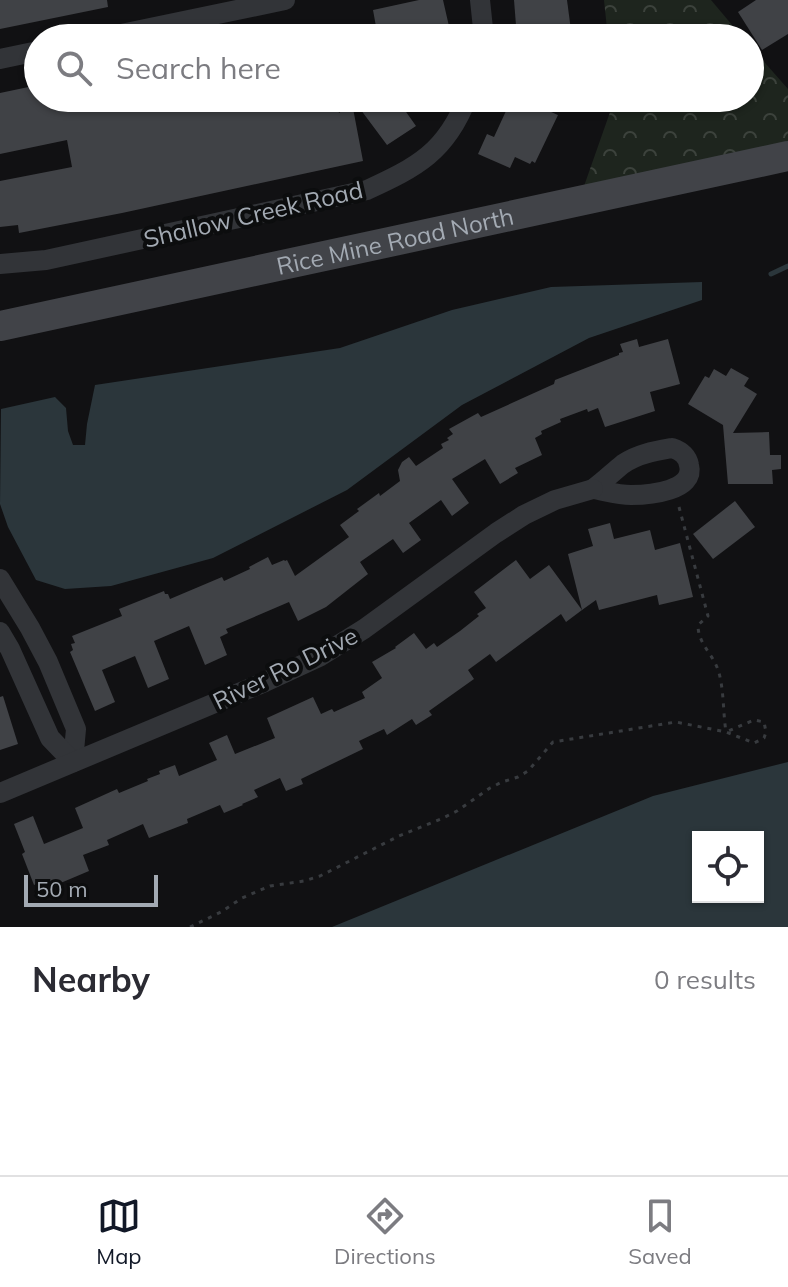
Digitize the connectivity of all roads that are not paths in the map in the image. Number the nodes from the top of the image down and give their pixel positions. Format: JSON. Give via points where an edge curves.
{"nodes":[{"id":1,"x":285,"y":0,"type":"edge"},
{"id":2,"x":480,"y":0,"type":"edge"},
{"id":3,"x":169,"y":24,"type":"edge"},
{"id":4,"x":483,"y":24,"type":"edge"},
{"id":5,"x":24,"y":54,"type":"edge"},
{"id":6,"x":0,"y":59,"type":"edge"},
{"id":7,"x":462,"y":112,"type":"edge"},
{"id":8,"x":788,"y":156,"type":"edge"},
{"id":9,"x":0,"y":264,"type":"edge"},
{"id":10,"x":0,"y":326,"type":"edge"},
{"id":11,"x":593,"y":489,"type":"junction"},
{"id":12,"x":0,"y":579,"type":"edge"},
{"id":13,"x":0,"y":632,"type":"edge"},
{"id":14,"x":73,"y":762,"type":"junction"},
{"id":15,"x":0,"y":793,"type":"edge"}],
"edges":[{"from":1,"to":3,"type":"street"},
{"from":2,"to":4,"type":"street"},
{"from":5,"to":6,"type":"street"},
{"from":7,"to":9,"type":"street","name":"Shallow Creek Road","via":[[422,162],[367,190],[46,260]]},
{"from":8,"to":10,"type":"main road","name":"Rice Mine Road North"},
{"from":11,"to":11,"type":"street","via":[[635,458],[672,448],[687,458],[691,473],[687,482],[648,494]]},
{"from":11,"to":14,"type":"street","name":"River Ro Drive","via":[[555,500],[505,527],[319,657]]},
{"from":12,"to":14,"type":"street","via":[[36,639],[76,729]]},
{"from":13,"to":14,"type":"street","via":[[50,738]]},
{"from":14,"to":15,"type":"street","name":"River Ro Drive"}]}
